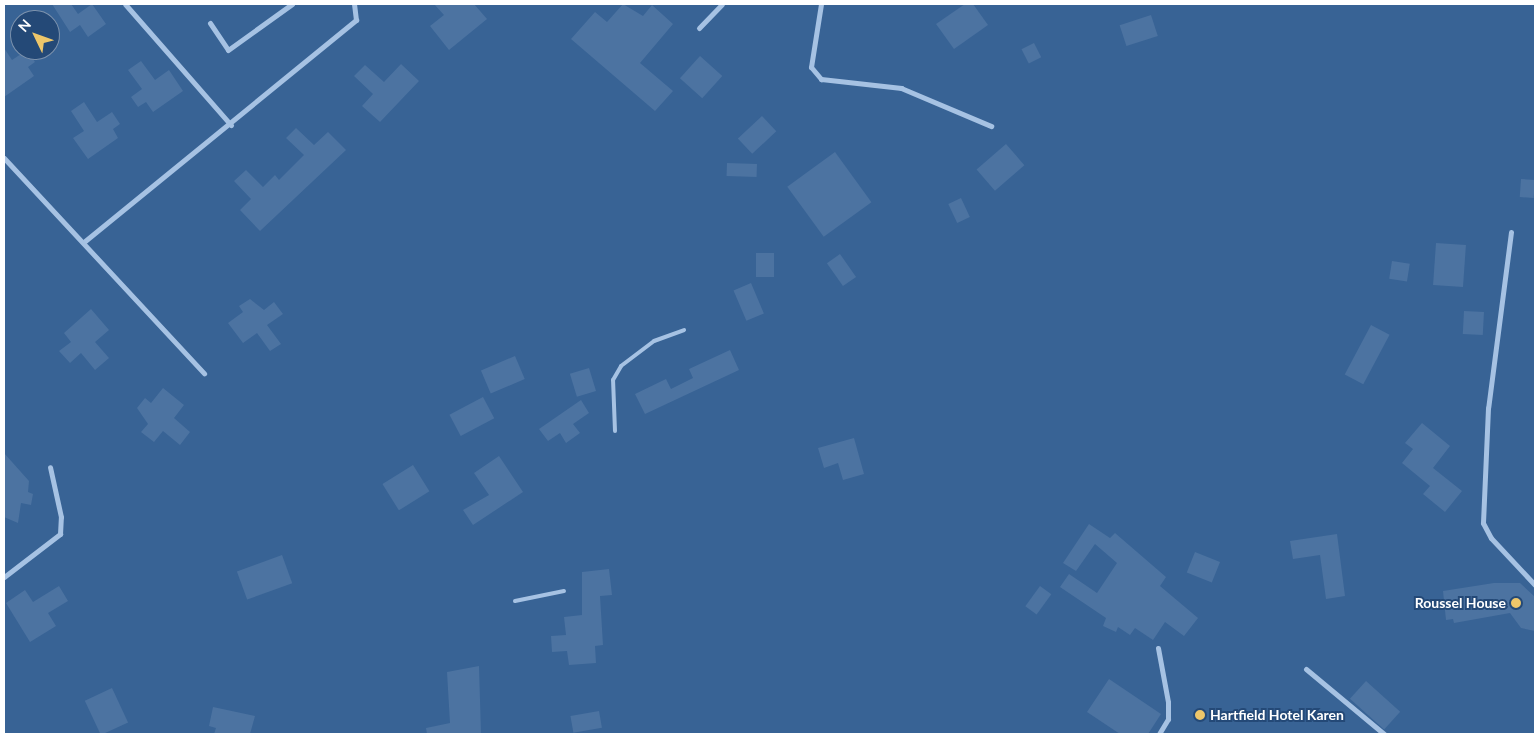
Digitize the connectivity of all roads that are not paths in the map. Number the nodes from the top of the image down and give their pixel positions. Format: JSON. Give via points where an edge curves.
{"nodes":[{"id":1,"x":125,"y":4,"type":"edge"},
{"id":2,"x":292,"y":4,"type":"edge"},
{"id":3,"x":354,"y":4,"type":"edge"},
{"id":4,"x":722,"y":4,"type":"edge"},
{"id":5,"x":821,"y":4,"type":"edge"},
{"id":6,"x":210,"y":22,"type":"dead end"},
{"id":7,"x":699,"y":28,"type":"dead end"},
{"id":8,"x":231,"y":125,"type":"junction"},
{"id":9,"x":991,"y":126,"type":"dead end"},
{"id":10,"x":4,"y":158,"type":"edge"},
{"id":11,"x":1511,"y":232,"type":"dead end"},
{"id":12,"x":85,"y":241,"type":"junction"},
{"id":13,"x":684,"y":330,"type":"dead end"},
{"id":14,"x":204,"y":373,"type":"dead end"},
{"id":15,"x":615,"y":431,"type":"dead end"},
{"id":16,"x":50,"y":467,"type":"dead end"},
{"id":17,"x":4,"y":577,"type":"edge"},
{"id":18,"x":1535,"y":585,"type":"edge"},
{"id":19,"x":564,"y":591,"type":"dead end"},
{"id":20,"x":515,"y":601,"type":"dead end"},
{"id":21,"x":1158,"y":648,"type":"dead end"},
{"id":22,"x":1306,"y":669,"type":"dead end"},
{"id":23,"x":1159,"y":734,"type":"edge"},
{"id":24,"x":1384,"y":734,"type":"edge"}],
"edges":[{"from":1,"to":8,"type":"street"},
{"from":2,"to":6,"type":"street","via":[[228,50]]},
{"from":3,"to":8,"type":"street","via":[[356,20]]},
{"from":4,"to":7,"type":"street"},
{"from":5,"to":9,"type":"street","via":[[811,67],[821,79],[901,88]]},
{"from":8,"to":12,"type":"street"},
{"from":10,"to":12,"type":"street"},
{"from":11,"to":18,"type":"street","via":[[1488,408],[1483,523],[1491,538]]},
{"from":12,"to":14,"type":"street"},
{"from":13,"to":15,"type":"lane","via":[[654,342],[620,366],[613,380]]},
{"from":16,"to":17,"type":"street","via":[[62,517],[60,534]]},
{"from":19,"to":20,"type":"lane"},
{"from":21,"to":23,"type":"street","via":[[1168,702],[1168,719]]},
{"from":22,"to":24,"type":"street"}]}
